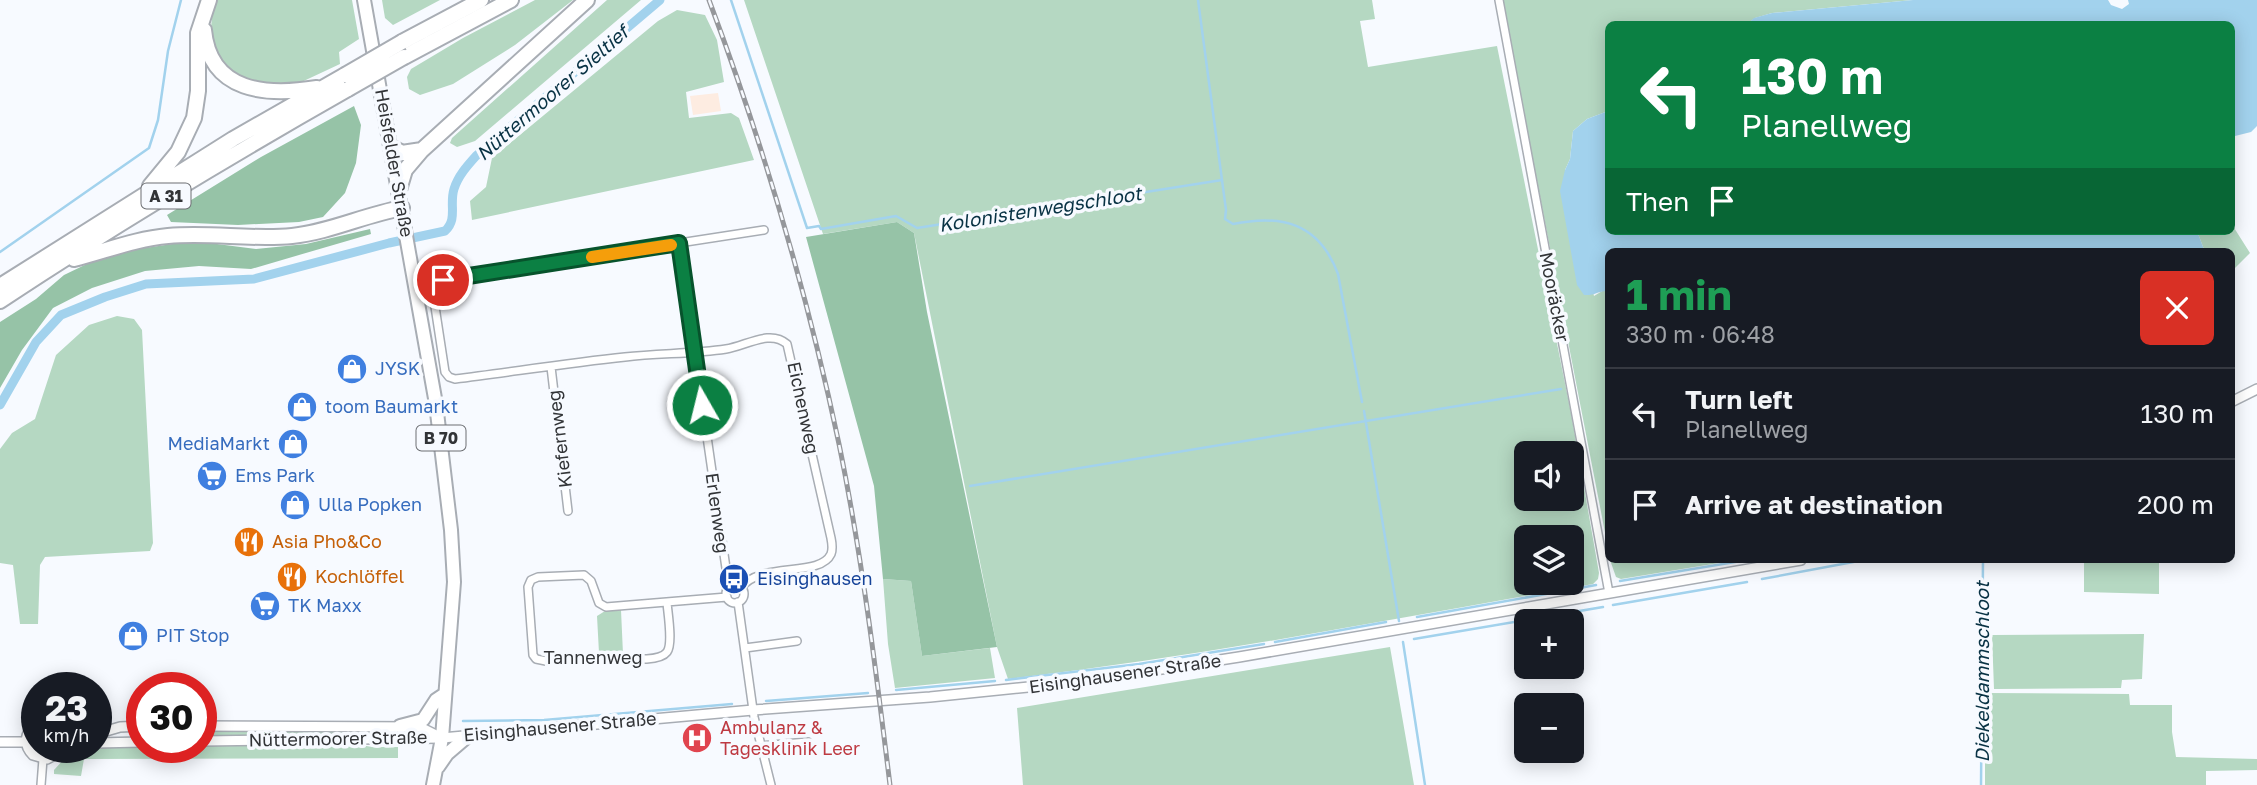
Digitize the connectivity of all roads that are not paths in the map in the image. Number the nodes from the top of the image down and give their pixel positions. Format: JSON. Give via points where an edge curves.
{"nodes":[{"id":1,"x":209,"y":0,"type":"edge"},
{"id":2,"x":364,"y":0,"type":"edge"},
{"id":3,"x":481,"y":0,"type":"edge"},
{"id":4,"x":511,"y":0,"type":"edge"},
{"id":5,"x":587,"y":0,"type":"edge"},
{"id":6,"x":1499,"y":0,"type":"edge"},
{"id":7,"x":202,"y":17,"type":"junction"},
{"id":8,"x":403,"y":50,"type":"junction"},
{"id":9,"x":346,"y":82,"type":"junction"},
{"id":10,"x":326,"y":86,"type":"junction"},
{"id":11,"x":391,"y":147,"type":"junction"},
{"id":12,"x":422,"y":150,"type":"junction"},
{"id":13,"x":398,"y":190,"type":"junction"},
{"id":14,"x":145,"y":193,"type":"junction"},
{"id":15,"x":402,"y":208,"type":"junction"},
{"id":16,"x":764,"y":230,"type":"dead end"},
{"id":17,"x":679,"y":243,"type":"junction"},
{"id":18,"x":59,"y":262,"type":"junction"},
{"id":19,"x":0,"y":286,"type":"edge"},
{"id":20,"x":0,"y":301,"type":"edge"},
{"id":21,"x":694,"y":354,"type":"junction"},
{"id":22,"x":551,"y":367,"type":"junction"},
{"id":23,"x":2257,"y":389,"type":"edge"},
{"id":24,"x":2235,"y":400,"type":"edge"},
{"id":25,"x":568,"y":511,"type":"dead end"},
{"id":26,"x":1784,"y":563,"type":"edge"},
{"id":27,"x":727,"y":575,"type":"dead end"},
{"id":28,"x":741,"y":588,"type":"junction"},
{"id":29,"x":1609,"y":593,"type":"junction"},
{"id":30,"x":727,"y":597,"type":"junction"},
{"id":31,"x":738,"y":602,"type":"junction"},
{"id":32,"x":667,"y":603,"type":"junction"},
{"id":33,"x":797,"y":640,"type":"dead end"},
{"id":34,"x":745,"y":648,"type":"junction"},
{"id":35,"x":445,"y":694,"type":"junction"},
{"id":36,"x":754,"y":710,"type":"junction"},
{"id":37,"x":217,"y":726,"type":"edge"},
{"id":38,"x":400,"y":726,"type":"junction"},
{"id":39,"x":468,"y":736,"type":"junction"},
{"id":40,"x":442,"y":738,"type":"junction"},
{"id":41,"x":217,"y":741,"type":"edge"},
{"id":42,"x":0,"y":742,"type":"edge"},
{"id":43,"x":21,"y":742,"type":"edge"},
{"id":44,"x":808,"y":742,"type":"dead end"},
{"id":45,"x":760,"y":746,"type":"junction"},
{"id":46,"x":43,"y":763,"type":"edge"},
{"id":47,"x":436,"y":771,"type":"junction"},
{"id":48,"x":41,"y":785,"type":"edge"},
{"id":49,"x":433,"y":785,"type":"edge"},
{"id":50,"x":771,"y":785,"type":"edge"}],
"edges":[{"from":1,"to":7,"type":"highway"},
{"from":2,"to":11,"type":"main road","name":"Heisfelder Straße","number":"B 70"},
{"from":3,"to":8,"type":"highway","number":"A 31"},
{"from":4,"to":8,"type":"highway","number":"A 31"},
{"from":5,"to":12,"type":"highway"},
{"from":6,"to":29,"type":"street","name":"Mooräcker"},
{"from":7,"to":10,"type":"highway","via":[[212,59],[238,84],[268,92]]},
{"from":7,"to":14,"type":"highway","via":[[194,118],[178,152]]},
{"from":8,"to":9,"type":"highway","number":"A 31","bridge":true},
{"from":9,"to":10,"type":"highway","number":"A 31"},
{"from":9,"to":18,"type":"highway","number":"A 31"},
{"from":10,"to":14,"type":"highway","number":"A 31"},
{"from":11,"to":12,"type":"highway","via":[[402,153]]},
{"from":11,"to":13,"type":"main road","name":"Heisfelder Straße","number":"B 70"},
{"from":12,"to":13,"type":"highway","via":[[405,170]]},
{"from":13,"to":15,"type":"main road","name":"Heisfelder Straße","number":"B 70"},
{"from":14,"to":19,"type":"highway","number":"A 31"},
{"from":15,"to":18,"type":"highway","via":[[315,233],[170,236]]},
{"from":15,"to":35,"type":"main road","name":"Heisfelder Straße","number":"B 70","via":[[436,404],[451,530],[454,582]]},
{"from":16,"to":17,"type":"street"},
{"from":17,"to":21,"type":"street","name":"Erlenweg"},
{"from":17,"to":22,"type":"street","name":"Eichenweg","via":[[436,282],[432,290],[449,377]]},
{"from":18,"to":20,"type":"highway","number":"A 31"},
{"from":21,"to":22,"type":"street","name":"Eichenweg"},
{"from":21,"to":27,"type":"street","name":"Erlenweg"},
{"from":21,"to":28,"type":"street","name":"Eichenweg","via":[[768,337],[787,344],[831,538],[832,553],[822,563],[760,574]]},
{"from":22,"to":25,"type":"street","name":"Kiefernweg"},
{"from":23,"to":24,"type":"street"},
{"from":26,"to":29,"type":"street","name":"Eisinghausener Straße"},
{"from":28,"to":30,"type":"street","via":[[731,586]]},
{"from":28,"to":31,"type":"street","via":[[744,596]]},
{"from":29,"to":36,"type":"street","name":"Eisinghausener Straße","via":[[1078,682]]},
{"from":30,"to":31,"type":"street"},
{"from":30,"to":32,"type":"street","name":"Tannenweg"},
{"from":31,"to":34,"type":"street"},
{"from":32,"to":32,"type":"street","name":"Tannenweg","via":[[606,607],[599,603],[584,575],[538,576],[528,587],[533,655],[546,661],[661,656],[670,646]]},
{"from":33,"to":34,"type":"street"},
{"from":34,"to":36,"type":"street"},
{"from":35,"to":38,"type":"main road","via":[[423,720]]},
{"from":35,"to":40,"type":"main road","name":"Heisfelder Straße","number":"B 70"},
{"from":36,"to":39,"type":"street","name":"Eisinghausener Straße"},
{"from":36,"to":45,"type":"street"},
{"from":37,"to":38,"type":"street","name":"Nüttermoorer Straße"},
{"from":38,"to":40,"type":"street","name":"Nüttermoorer Straße","via":[[426,728]]},
{"from":39,"to":40,"type":"street","name":"Eisinghausener Straße"},
{"from":39,"to":47,"type":"main road","number":"B 70"},
{"from":40,"to":41,"type":"street","name":"Nüttermoorer Straße"},
{"from":40,"to":47,"type":"main road","name":"Heisfelder Straße","number":"B 70"},
{"from":42,"to":43,"type":"street"},
{"from":44,"to":45,"type":"street"},
{"from":45,"to":50,"type":"street"},
{"from":46,"to":48,"type":"street"},
{"from":47,"to":49,"type":"main road","name":"Heisfelder Straße","number":"B 70"}]}
